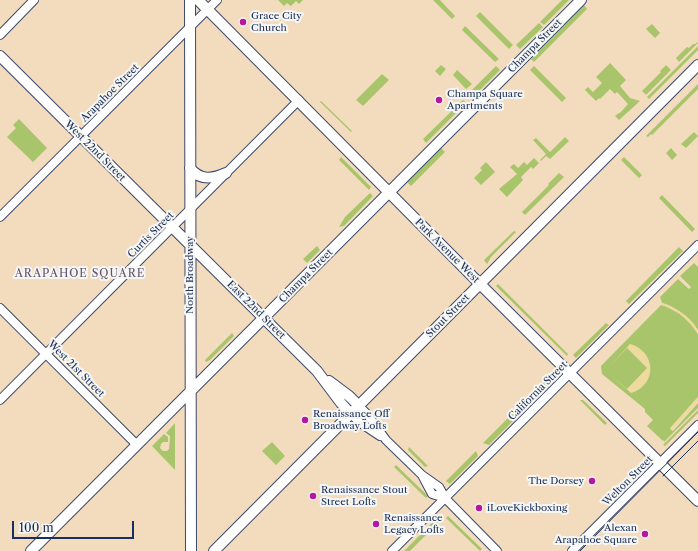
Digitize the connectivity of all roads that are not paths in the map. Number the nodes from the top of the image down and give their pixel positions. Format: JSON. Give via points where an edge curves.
{"nodes":[{"id":1,"x":34,"y":0,"type":"edge"},
{"id":2,"x":190,"y":0,"type":"edge"},
{"id":3,"x":198,"y":0,"type":"edge"},
{"id":4,"x":217,"y":0,"type":"edge"},
{"id":5,"x":581,"y":0,"type":"edge"},
{"id":6,"x":208,"y":10,"type":"junction"},
{"id":7,"x":190,"y":27,"type":"junction"},
{"id":8,"x":0,"y":35,"type":"edge"},
{"id":9,"x":0,"y":56,"type":"edge"},
{"id":10,"x":698,"y":65,"type":"edge"},
{"id":11,"x":299,"y":100,"type":"junction"},
{"id":12,"x":80,"y":137,"type":"junction"},
{"id":13,"x":190,"y":168,"type":"junction"},
{"id":14,"x":226,"y":173,"type":"junction"},
{"id":15,"x":390,"y":192,"type":"junction"},
{"id":16,"x":190,"y":209,"type":"junction"},
{"id":17,"x":0,"y":217,"type":"edge"},
{"id":18,"x":172,"y":228,"type":"junction"},
{"id":19,"x":698,"y":245,"type":"edge"},
{"id":20,"x":190,"y":246,"type":"junction"},
{"id":21,"x":480,"y":284,"type":"junction"},
{"id":22,"x":0,"y":308,"type":"edge"},
{"id":23,"x":264,"y":319,"type":"junction"},
{"id":24,"x":46,"y":354,"type":"junction"},
{"id":25,"x":570,"y":373,"type":"junction"},
{"id":26,"x":321,"y":375,"type":"junction"},
{"id":27,"x":191,"y":392,"type":"junction"},
{"id":28,"x":0,"y":400,"type":"edge"},
{"id":29,"x":359,"y":406,"type":"junction"},
{"id":30,"x":351,"y":414,"type":"junction"},
{"id":31,"x":698,"y":425,"type":"edge"},
{"id":32,"x":386,"y":440,"type":"junction"},
{"id":33,"x":137,"y":445,"type":"junction"},
{"id":34,"x":660,"y":463,"type":"junction"},
{"id":35,"x":445,"y":498,"type":"junction"},
{"id":36,"x":698,"y":500,"type":"edge"},
{"id":37,"x":31,"y":551,"type":"edge"},
{"id":38,"x":191,"y":551,"type":"edge"},
{"id":39,"x":214,"y":551,"type":"edge"},
{"id":40,"x":392,"y":551,"type":"edge"},
{"id":41,"x":497,"y":551,"type":"edge"},
{"id":42,"x":572,"y":551,"type":"edge"}],
"edges":[{"from":1,"to":8,"type":"street"},
{"from":2,"to":7,"type":"main road","name":"North Broadway"},
{"from":3,"to":6,"type":"main road","name":"Park Avenue West"},
{"from":4,"to":6,"type":"street","name":"Arapahoe Street"},
{"from":5,"to":15,"type":"main road","name":"Champa Street"},
{"from":6,"to":7,"type":"street","name":"Arapahoe Street"},
{"from":6,"to":11,"type":"main road","name":"Park Avenue West"},
{"from":7,"to":12,"type":"street","name":"Arapahoe Street"},
{"from":7,"to":13,"type":"main road","name":"North Broadway"},
{"from":9,"to":12,"type":"main road","name":"West 22nd Street"},
{"from":10,"to":21,"type":"main road","name":"Stout Street"},
{"from":11,"to":14,"type":"street","name":"Curtis Street"},
{"from":11,"to":15,"type":"main road","name":"Park Avenue West"},
{"from":12,"to":17,"type":"street","name":"Arapahoe Street"},
{"from":12,"to":18,"type":"main road","name":"West 22nd Street"},
{"from":13,"to":14,"type":"main road","via":[[206,178]]},
{"from":13,"to":16,"type":"main road","name":"North Broadway"},
{"from":14,"to":16,"type":"street","name":"Curtis Street"},
{"from":15,"to":21,"type":"main road","name":"Park Avenue West"},
{"from":15,"to":23,"type":"main road","name":"Champa Street"},
{"from":16,"to":18,"type":"street","name":"Curtis Street"},
{"from":16,"to":20,"type":"main road","name":"North Broadway"},
{"from":18,"to":20,"type":"main road","name":"West 22nd Street"},
{"from":18,"to":24,"type":"street","name":"Curtis Street"},
{"from":19,"to":25,"type":"street","name":"California Street"},
{"from":20,"to":23,"type":"main road","name":"East 22nd Street"},
{"from":20,"to":27,"type":"main road","name":"North Broadway"},
{"from":21,"to":25,"type":"main road","name":"Park Avenue West"},
{"from":21,"to":29,"type":"main road","name":"Stout Street"},
{"from":22,"to":24,"type":"street","name":"West 21st Street"},
{"from":23,"to":26,"type":"main road","name":"East 22nd Street"},
{"from":23,"to":27,"type":"main road","name":"Champa Street"},
{"from":24,"to":28,"type":"street","name":"Curtis Street"},
{"from":24,"to":33,"type":"street","name":"West 21st Street"},
{"from":25,"to":34,"type":"main road","name":"Park Avenue West"},
{"from":25,"to":35,"type":"street","name":"California Street"},
{"from":26,"to":29,"type":"main road","name":"East 22nd Street"},
{"from":26,"to":30,"type":"main road","name":"East 22nd Street"},
{"from":27,"to":33,"type":"main road","name":"Champa Street"},
{"from":27,"to":38,"type":"main road","name":"North Broadway"},
{"from":29,"to":30,"type":"main road","name":"Stout Street"},
{"from":29,"to":32,"type":"street","name":"East 22nd Street"},
{"from":30,"to":32,"type":"street","name":"East 22nd Street"},
{"from":30,"to":39,"type":"main road","name":"Stout Street"},
{"from":31,"to":34,"type":"street","name":"Welton Street"},
{"from":32,"to":35,"type":"street","name":"East 22nd Street","via":[[439,488]]},
{"from":33,"to":37,"type":"main road","name":"Champa Street"},
{"from":34,"to":36,"type":"main road","name":"Park Avenue West"},
{"from":34,"to":42,"type":"street","name":"Welton Street"},
{"from":35,"to":40,"type":"street","name":"California Street"},
{"from":35,"to":41,"type":"street","name":"East 22nd Street"}]}
